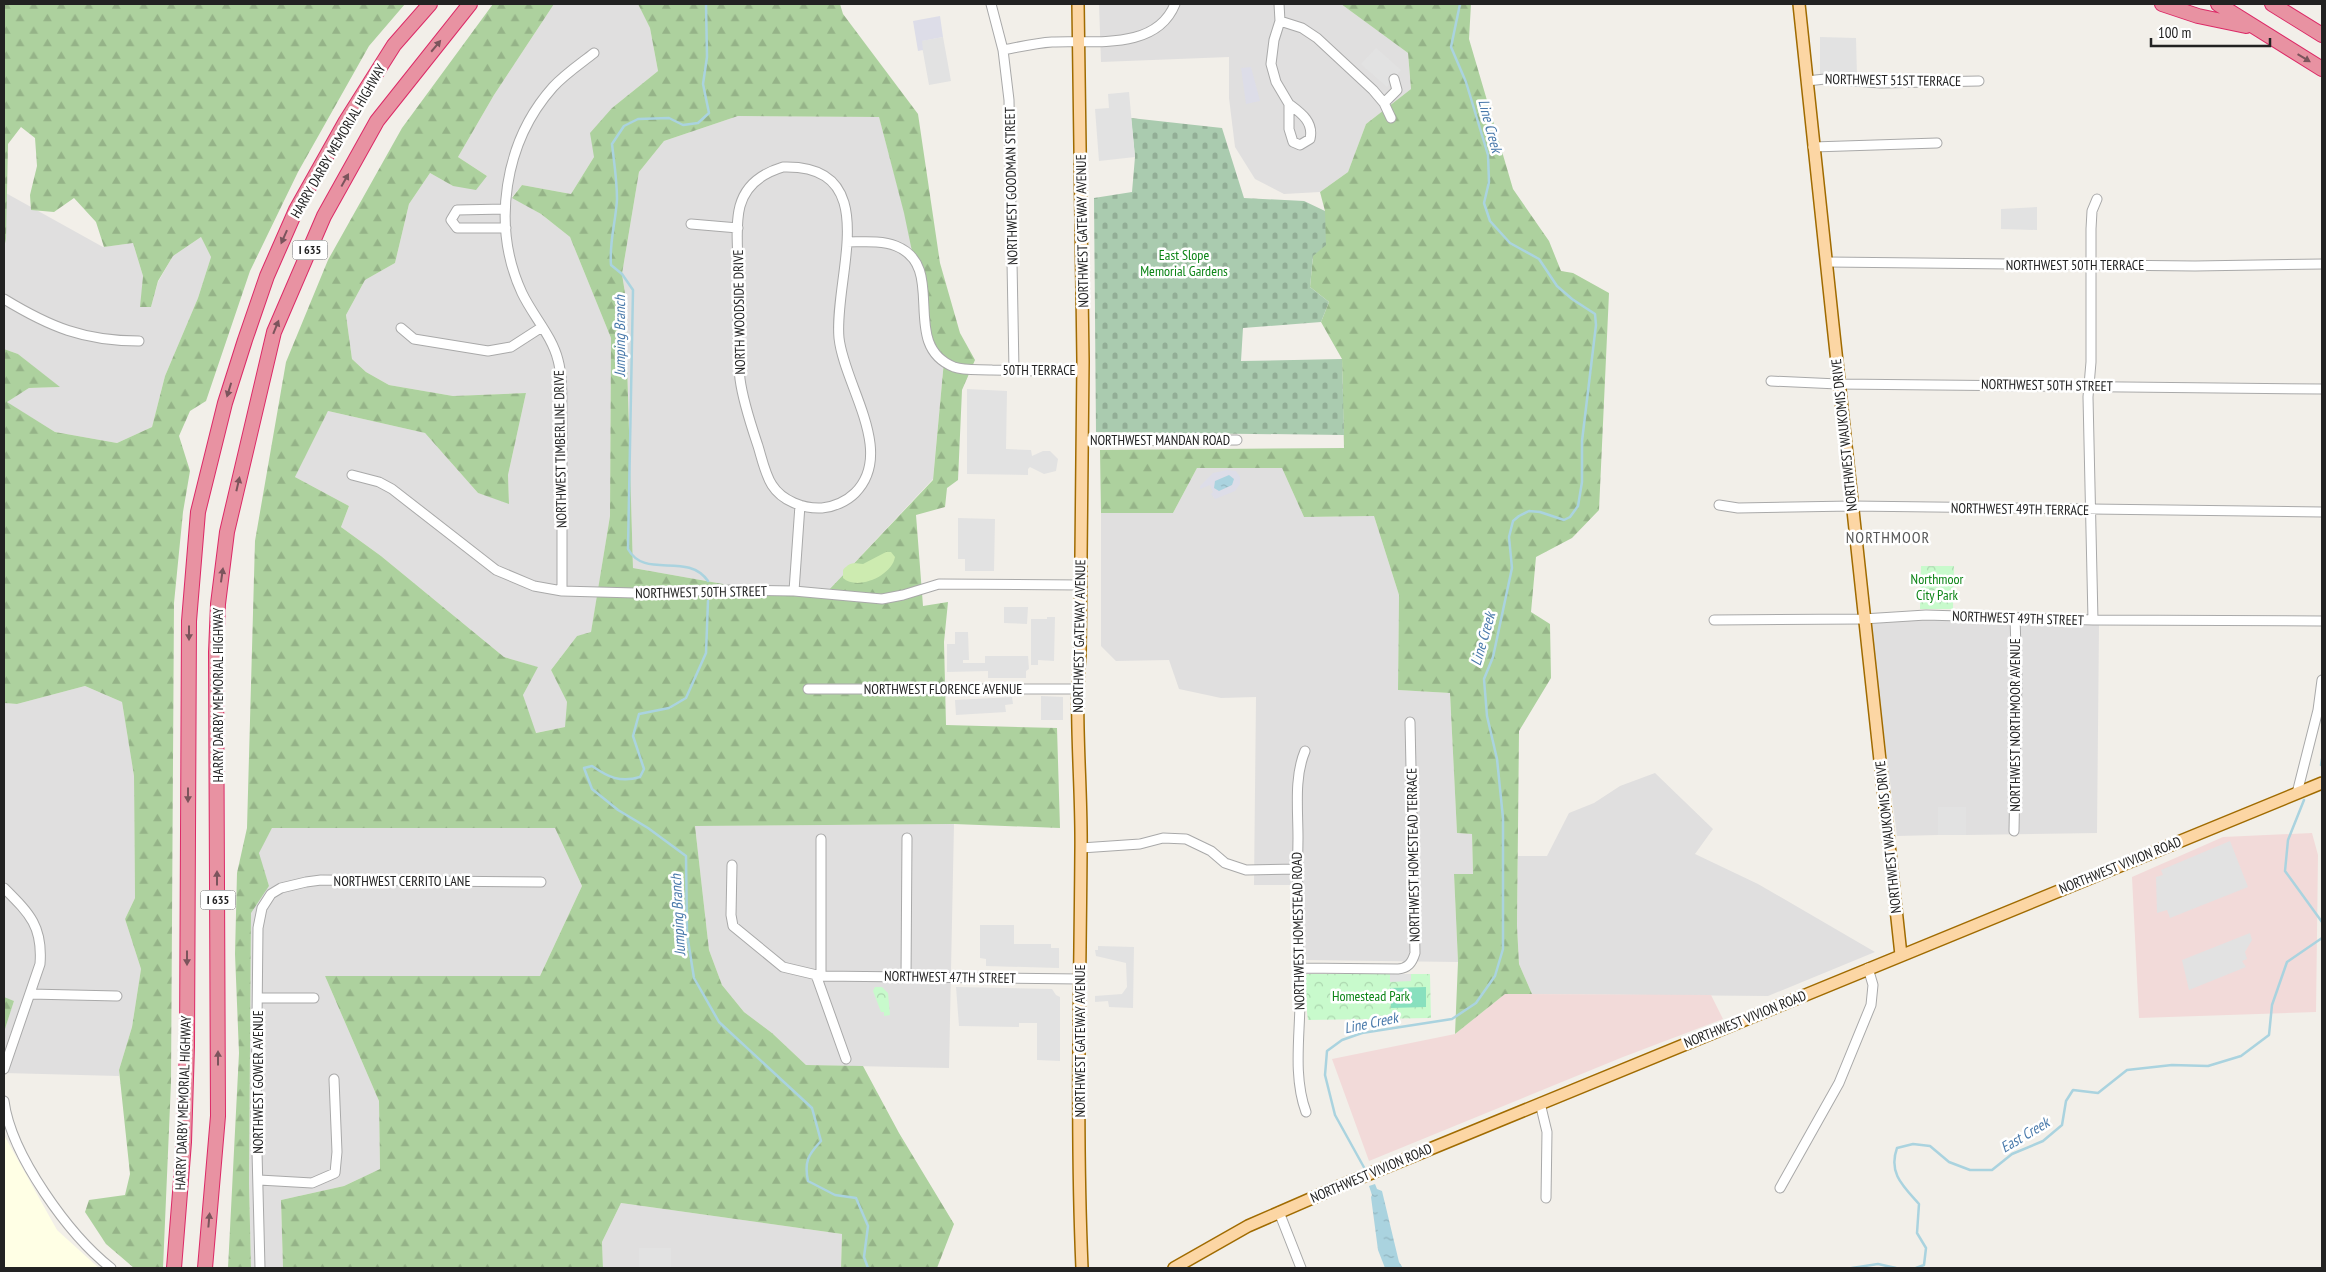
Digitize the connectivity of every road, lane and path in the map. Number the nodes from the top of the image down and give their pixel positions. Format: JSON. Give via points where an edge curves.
{"nodes":[{"id":1,"x":430,"y":4,"type":"edge"},
{"id":2,"x":470,"y":4,"type":"edge"},
{"id":3,"x":991,"y":4,"type":"edge"},
{"id":4,"x":1078,"y":4,"type":"edge"},
{"id":5,"x":1175,"y":4,"type":"edge"},
{"id":6,"x":1280,"y":4,"type":"edge"},
{"id":7,"x":1799,"y":4,"type":"edge"},
{"id":8,"x":2162,"y":4,"type":"edge"},
{"id":9,"x":2218,"y":4,"type":"edge"},
{"id":10,"x":2272,"y":4,"type":"edge"},
{"id":11,"x":1280,"y":21,"type":"junction"},
{"id":12,"x":2256,"y":28,"type":"junction"},
{"id":13,"x":2322,"y":35,"type":"edge"},
{"id":14,"x":1079,"y":43,"type":"junction"},
{"id":15,"x":1003,"y":50,"type":"junction"},
{"id":16,"x":594,"y":53,"type":"dead end"},
{"id":17,"x":2322,"y":69,"type":"edge"},
{"id":18,"x":1394,"y":79,"type":"dead end"},
{"id":19,"x":1807,"y":80,"type":"junction"},
{"id":20,"x":1979,"y":81,"type":"dead end"},
{"id":21,"x":1290,"y":104,"type":"dead end"},
{"id":22,"x":1384,"y":104,"type":"junction"},
{"id":23,"x":1391,"y":118,"type":"dead end"},
{"id":24,"x":1937,"y":143,"type":"dead end"},
{"id":25,"x":1814,"y":147,"type":"junction"},
{"id":26,"x":2097,"y":199,"type":"dead end"},
{"id":27,"x":505,"y":209,"type":"junction"},
{"id":28,"x":691,"y":224,"type":"dead end"},
{"id":29,"x":506,"y":228,"type":"junction"},
{"id":30,"x":738,"y":228,"type":"junction"},
{"id":31,"x":847,"y":242,"type":"junction"},
{"id":32,"x":1828,"y":262,"type":"junction"},
{"id":33,"x":2322,"y":264,"type":"edge"},
{"id":34,"x":2090,"y":265,"type":"junction"},
{"id":35,"x":4,"y":299,"type":"edge"},
{"id":36,"x":542,"y":327,"type":"junction"},
{"id":37,"x":401,"y":328,"type":"dead end"},
{"id":38,"x":139,"y":341,"type":"dead end"},
{"id":39,"x":1014,"y":370,"type":"junction"},
{"id":40,"x":1083,"y":370,"type":"junction"},
{"id":41,"x":1771,"y":380,"type":"dead end"},
{"id":42,"x":1838,"y":384,"type":"junction"},
{"id":43,"x":2089,"y":386,"type":"junction"},
{"id":44,"x":2322,"y":389,"type":"edge"},
{"id":45,"x":1237,"y":440,"type":"dead end"},
{"id":46,"x":1082,"y":441,"type":"junction"},
{"id":47,"x":352,"y":474,"type":"dead end"},
{"id":48,"x":800,"y":505,"type":"junction"},
{"id":49,"x":1718,"y":505,"type":"dead end"},
{"id":50,"x":1852,"y":506,"type":"junction"},
{"id":51,"x":2091,"y":510,"type":"junction"},
{"id":52,"x":2322,"y":512,"type":"edge"},
{"id":53,"x":1081,"y":585,"type":"junction"},
{"id":54,"x":562,"y":591,"type":"junction"},
{"id":55,"x":794,"y":591,"type":"junction"},
{"id":56,"x":1863,"y":618,"type":"junction"},
{"id":57,"x":2015,"y":618,"type":"junction"},
{"id":58,"x":1714,"y":620,"type":"dead end"},
{"id":59,"x":2093,"y":620,"type":"junction"},
{"id":60,"x":2322,"y":621,"type":"edge"},
{"id":61,"x":2322,"y":680,"type":"edge"},
{"id":62,"x":808,"y":689,"type":"dead end"},
{"id":63,"x":1077,"y":689,"type":"junction"},
{"id":64,"x":1410,"y":722,"type":"dead end"},
{"id":65,"x":1305,"y":751,"type":"dead end"},
{"id":66,"x":2322,"y":783,"type":"edge"},
{"id":67,"x":2297,"y":793,"type":"junction"},
{"id":68,"x":2014,"y":831,"type":"dead end"},
{"id":69,"x":907,"y":838,"type":"dead end"},
{"id":70,"x":822,"y":839,"type":"dead end"},
{"id":71,"x":1081,"y":848,"type":"junction"},
{"id":72,"x":732,"y":865,"type":"dead end"},
{"id":73,"x":1298,"y":869,"type":"junction"},
{"id":74,"x":541,"y":882,"type":"dead end"},
{"id":75,"x":4,"y":888,"type":"edge"},
{"id":76,"x":268,"y":898,"type":"joint"},
{"id":77,"x":1901,"y":955,"type":"junction"},
{"id":78,"x":1298,"y":968,"type":"junction"},
{"id":79,"x":1868,"y":968,"type":"junction"},
{"id":80,"x":818,"y":975,"type":"junction"},
{"id":81,"x":906,"y":977,"type":"junction"},
{"id":82,"x":1080,"y":979,"type":"junction"},
{"id":83,"x":30,"y":994,"type":"junction"},
{"id":84,"x":117,"y":996,"type":"dead end"},
{"id":85,"x":258,"y":998,"type":"junction"},
{"id":86,"x":314,"y":998,"type":"dead end"},
{"id":87,"x":846,"y":1059,"type":"dead end"},
{"id":88,"x":4,"y":1069,"type":"edge"},
{"id":89,"x":334,"y":1079,"type":"dead end"},
{"id":90,"x":4,"y":1102,"type":"edge"},
{"id":91,"x":1540,"y":1103,"type":"junction"},
{"id":92,"x":1306,"y":1112,"type":"dead end"},
{"id":93,"x":259,"y":1180,"type":"junction"},
{"id":94,"x":1780,"y":1188,"type":"dead end"},
{"id":95,"x":1546,"y":1198,"type":"dead end"},
{"id":96,"x":1279,"y":1212,"type":"junction"},
{"id":97,"x":174,"y":1267,"type":"edge"},
{"id":98,"x":111,"y":1268,"type":"edge"},
{"id":99,"x":205,"y":1268,"type":"edge"},
{"id":100,"x":260,"y":1268,"type":"edge"},
{"id":101,"x":1082,"y":1268,"type":"edge"},
{"id":102,"x":1174,"y":1268,"type":"edge"},
{"id":103,"x":1301,"y":1268,"type":"edge"}],
"edges":[{"from":1,"to":97,"type":"highway","name":"HARRY DARBY MEMORIAL HIGHWAY","number":"I 635","one_way":true,"via":[[394,45],[296,210],[267,276],[245,340],[225,403],[198,512],[189,620],[184,1142]]},
{"from":99,"to":2,"type":"highway","name":"HARRY DARBY MEMORIAL HIGHWAY","number":"I 635","one_way":true,"via":[[218,1116],[216,652],[218,604],[234,499],[274,332],[324,216],[377,121]]},
{"from":3,"to":15,"type":"street","name":"NORTHWEST GOODMAN STREET"},
{"from":4,"to":14,"type":"main road","name":"NORTHWEST GATEWAY AVENUE"},
{"from":5,"to":14,"type":"street","via":[[1161,25],[1152,32],[1136,38]]},
{"from":6,"to":11,"type":"street"},
{"from":7,"to":19,"type":"main road","name":"NORTHWEST WAUKOMIS DRIVE"},
{"from":8,"to":12,"type":"highway","via":[[2198,16]]},
{"from":9,"to":12,"type":"highway"},
{"from":10,"to":13,"type":"highway"},
{"from":11,"to":21,"type":"street","via":[[1271,64],[1276,82]]},
{"from":11,"to":22,"type":"street","via":[[1302,28],[1317,38]]},
{"from":12,"to":17,"type":"highway","one_way":true},
{"from":14,"to":15,"type":"street","via":[[1053,42]]},
{"from":14,"to":40,"type":"main road","name":"NORTHWEST GATEWAY AVENUE"},
{"from":15,"to":39,"type":"street","name":"NORTHWEST GOODMAN STREET","via":[[1009,100]]},
{"from":16,"to":27,"type":"street","name":"NORTHWEST TIMBERLINE DRIVE","via":[[554,87],[529,122],[512,164]]},
{"from":18,"to":22,"type":"street","via":[[1397,90]]},
{"from":19,"to":20,"type":"street","name":"NORTHWEST 51ST TERRACE","via":[[1881,83]]},
{"from":19,"to":25,"type":"main road","name":"NORTHWEST WAUKOMIS DRIVE"},
{"from":22,"to":23,"type":"street"},
{"from":24,"to":25,"type":"street"},
{"from":25,"to":32,"type":"main road","name":"NORTHWEST WAUKOMIS DRIVE"},
{"from":26,"to":34,"type":"street","via":[[2092,212]]},
{"from":27,"to":29,"type":"street","name":"NORTHWEST TIMBERLINE DRIVE"},
{"from":27,"to":29,"type":"street","via":[[456,210],[451,220],[457,228]]},
{"from":28,"to":30,"type":"street"},
{"from":29,"to":36,"type":"street","name":"NORTHWEST TIMBERLINE DRIVE","via":[[520,286]]},
{"from":30,"to":31,"type":"street","name":"NORTH WOODSIDE DRIVE","via":[[740,206],[755,181],[766,172],[799,167],[822,173],[842,196]]},
{"from":30,"to":48,"type":"street","name":"NORTH WOODSIDE DRIVE","via":[[739,362],[744,397],[772,485],[785,498]]},
{"from":31,"to":39,"type":"street","name":"50TH TERRACE","via":[[896,246],[915,260],[921,272],[924,330],[933,352],[954,367]]},
{"from":31,"to":48,"type":"street","via":[[839,313],[840,341],[869,437],[870,466],[861,487],[850,498],[822,508]]},
{"from":32,"to":34,"type":"street","name":"NORTHWEST 50TH TERRACE"},
{"from":32,"to":42,"type":"main road","name":"NORTHWEST WAUKOMIS DRIVE"},
{"from":33,"to":34,"type":"street","name":"NORTHWEST 50TH TERRACE"},
{"from":34,"to":43,"type":"street"},
{"from":35,"to":38,"type":"street","via":[[41,321],[78,335]]},
{"from":36,"to":37,"type":"street","via":[[511,347],[488,351],[414,339]]},
{"from":36,"to":54,"type":"street","name":"NORTHWEST TIMBERLINE DRIVE","via":[[558,359],[560,371]]},
{"from":39,"to":40,"type":"street","name":"50TH TERRACE"},
{"from":40,"to":46,"type":"main road","name":"NORTHWEST GATEWAY AVENUE"},
{"from":41,"to":42,"type":"street","name":"NORTHWEST 50TH STREET"},
{"from":42,"to":43,"type":"street","name":"NORTHWEST 50TH STREET"},
{"from":42,"to":50,"type":"main road","name":"NORTHWEST WAUKOMIS DRIVE"},
{"from":43,"to":44,"type":"street","name":"NORTHWEST 50TH STREET"},
{"from":43,"to":51,"type":"street"},
{"from":45,"to":46,"type":"street","name":"NORTHWEST MANDAN ROAD"},
{"from":46,"to":53,"type":"main road","name":"NORTHWEST GATEWAY AVENUE"},
{"from":47,"to":54,"type":"street","name":"NORTHWEST 50TH STREET","via":[[392,489],[496,570],[534,586]]},
{"from":48,"to":55,"type":"street"},
{"from":49,"to":50,"type":"street","name":"NORTHWEST 49TH TERRACE","via":[[1738,508]]},
{"from":50,"to":51,"type":"street","name":"NORTHWEST 49TH TERRACE"},
{"from":50,"to":56,"type":"main road","name":"NORTHWEST WAUKOMIS DRIVE"},
{"from":51,"to":52,"type":"street","name":"NORTHWEST 49TH TERRACE"},
{"from":51,"to":59,"type":"street"},
{"from":53,"to":55,"type":"street","name":"NORTHWEST 50TH STREET","via":[[939,584],[882,599]]},
{"from":53,"to":63,"type":"main road","name":"NORTHWEST GATEWAY AVENUE"},
{"from":54,"to":55,"type":"street","name":"NORTHWEST 50TH STREET"},
{"from":56,"to":57,"type":"street","name":"NORTHWEST 49TH STREET","via":[[1926,615]]},
{"from":56,"to":58,"type":"street","name":"NORTHWEST 49TH STREET"},
{"from":56,"to":77,"type":"main road","name":"NORTHWEST WAUKOMIS DRIVE"},
{"from":57,"to":59,"type":"street","name":"NORTHWEST 49TH STREET"},
{"from":57,"to":68,"type":"street","name":"NORTHWEST NORTHMOOR AVENUE"},
{"from":59,"to":60,"type":"street","name":"NORTHWEST 49TH STREET"},
{"from":61,"to":67,"type":"street","via":[[2318,710]]},
{"from":62,"to":63,"type":"street","name":"NORTHWEST FLORENCE AVENUE"},
{"from":63,"to":71,"type":"main road","name":"NORTHWEST GATEWAY AVENUE"},
{"from":64,"to":78,"type":"street","name":"NORTHWEST HOMESTEAD TERRACE","via":[[1415,953],[1412,962],[1398,969]]},
{"from":65,"to":73,"type":"street","name":"NORTHWEST HOMESTEAD ROAD","via":[[1300,764]]},
{"from":66,"to":67,"type":"main road","name":"NORTHWEST VIVION ROAD"},
{"from":67,"to":77,"type":"main road","name":"NORTHWEST VIVION ROAD"},
{"from":69,"to":81,"type":"street"},
{"from":70,"to":80,"type":"street"},
{"from":71,"to":73,"type":"street","via":[[1140,844],[1163,838],[1186,839],[1212,850],[1225,863],[1246,870]]},
{"from":71,"to":82,"type":"main road","name":"NORTHWEST GATEWAY AVENUE"},
{"from":72,"to":80,"type":"street","name":"NORTHWEST 47TH STREET","via":[[731,920],[736,930],[783,968]]},
{"from":73,"to":78,"type":"street","name":"NORTHWEST HOMESTEAD ROAD"},
{"from":74,"to":76,"type":"street","name":"NORTHWEST CERRITO LANE","via":[[322,880],[281,888]]},
{"from":75,"to":83,"type":"street","via":[[29,913],[38,933],[40,964]]},
{"from":76,"to":85,"type":"street","name":"NORTHWEST GOWER AVENUE","via":[[259,920]]},
{"from":77,"to":79,"type":"main road","name":"NORTHWEST VIVION ROAD"},
{"from":78,"to":92,"type":"street","name":"NORTHWEST HOMESTEAD ROAD","via":[[1299,1082]]},
{"from":79,"to":91,"type":"main road","name":"NORTHWEST VIVION ROAD"},
{"from":79,"to":94,"type":"street","via":[[1873,985],[1871,1005],[1839,1083]]},
{"from":80,"to":81,"type":"street","name":"NORTHWEST 47TH STREET"},
{"from":80,"to":87,"type":"street"},
{"from":81,"to":82,"type":"street","name":"NORTHWEST 47TH STREET"},
{"from":82,"to":101,"type":"main road","name":"NORTHWEST GATEWAY AVENUE","via":[[1079,1200]]},
{"from":83,"to":84,"type":"street"},
{"from":83,"to":88,"type":"street"},
{"from":85,"to":86,"type":"street"},
{"from":85,"to":93,"type":"street","name":"NORTHWEST GOWER AVENUE","via":[[256,1113]]},
{"from":89,"to":93,"type":"street","via":[[335,1173],[312,1183]]},
{"from":90,"to":98,"type":"street","via":[[17,1145],[53,1206],[83,1242]]},
{"from":91,"to":95,"type":"street","via":[[1547,1132]]},
{"from":91,"to":96,"type":"main road","name":"NORTHWEST VIVION ROAD"},
{"from":93,"to":100,"type":"street","name":"NORTHWEST GOWER AVENUE"},
{"from":96,"to":102,"type":"main road","name":"NORTHWEST VIVION ROAD"},
{"from":96,"to":103,"type":"street"}]}
